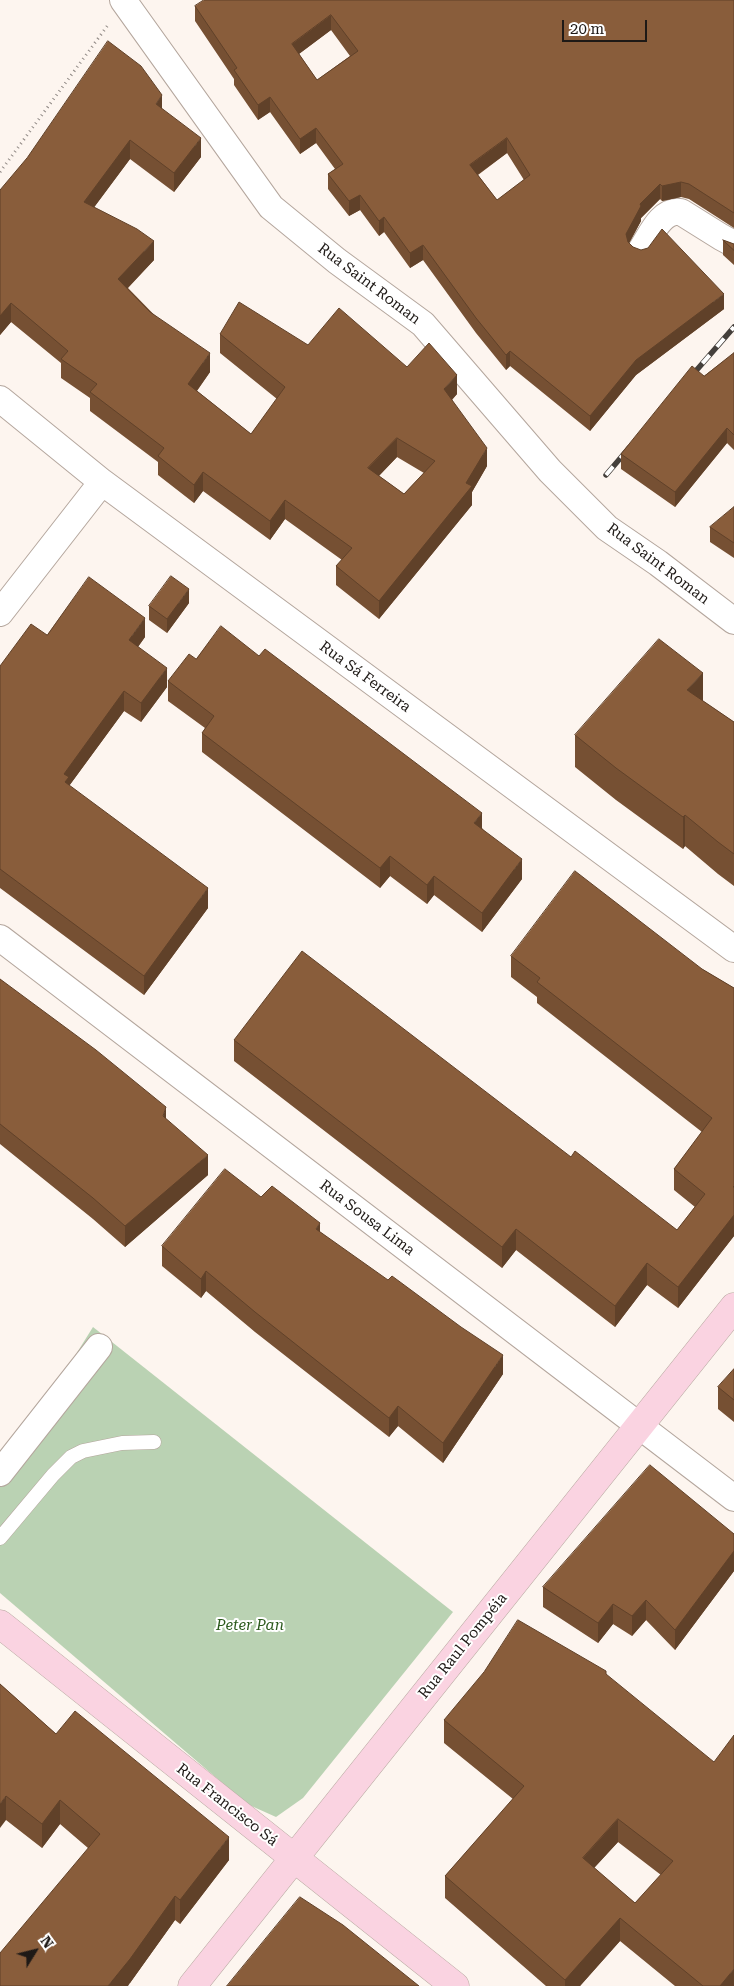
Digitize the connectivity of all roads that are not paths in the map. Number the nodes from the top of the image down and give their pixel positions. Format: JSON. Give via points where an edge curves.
{"nodes":[{"id":1,"x":124,"y":1,"type":"edge"},
{"id":2,"x":734,"y":244,"type":"edge"},
{"id":3,"x":641,"y":250,"type":"edge"},
{"id":4,"x":0,"y":399,"type":"edge"},
{"id":5,"x":102,"y":482,"type":"junction"},
{"id":6,"x":0,"y":613,"type":"edge"},
{"id":7,"x":734,"y":621,"type":"edge"},
{"id":8,"x":0,"y":938,"type":"edge"},
{"id":9,"x":734,"y":949,"type":"edge"},
{"id":10,"x":734,"y":1307,"type":"edge"},
{"id":11,"x":99,"y":1347,"type":"dead end"},
{"id":12,"x":640,"y":1426,"type":"junction"},
{"id":13,"x":154,"y":1442,"type":"dead end"},
{"id":14,"x":0,"y":1473,"type":"edge"},
{"id":15,"x":734,"y":1498,"type":"edge"},
{"id":16,"x":0,"y":1538,"type":"edge"},
{"id":17,"x":0,"y":1624,"type":"edge"},
{"id":18,"x":294,"y":1858,"type":"junction"},
{"id":19,"x":192,"y":1986,"type":"edge"},
{"id":20,"x":455,"y":1986,"type":"edge"}],
"edges":[{"from":1,"to":7,"type":"street","name":"Rua Saint Roman","via":[[271,207],[337,261],[423,324],[550,471],[607,528]]},
{"from":2,"to":3,"type":"street","via":[[682,212],[674,211],[660,221]]},
{"from":4,"to":5,"type":"street","name":"Rua Sá Ferreira"},
{"from":5,"to":6,"type":"street"},
{"from":5,"to":9,"type":"street","name":"Rua Sá Ferreira"},
{"from":8,"to":12,"type":"street","name":"Rua Sousa Lima"},
{"from":10,"to":12,"type":"main road","name":"Rua Raul Pompéia"},
{"from":11,"to":14,"type":"street"},
{"from":12,"to":15,"type":"street","name":"Rua Sousa Lima"},
{"from":12,"to":18,"type":"main road","name":"Rua Raul Pompéia"},
{"from":13,"to":16,"type":"lane","via":[[122,1443],[70,1457]]},
{"from":17,"to":18,"type":"main road","name":"Rua Francisco Sá"},
{"from":18,"to":19,"type":"main road","name":"Rua Raul Pompéia"},
{"from":18,"to":20,"type":"main road","name":"Rua Francisco Sá"}]}
